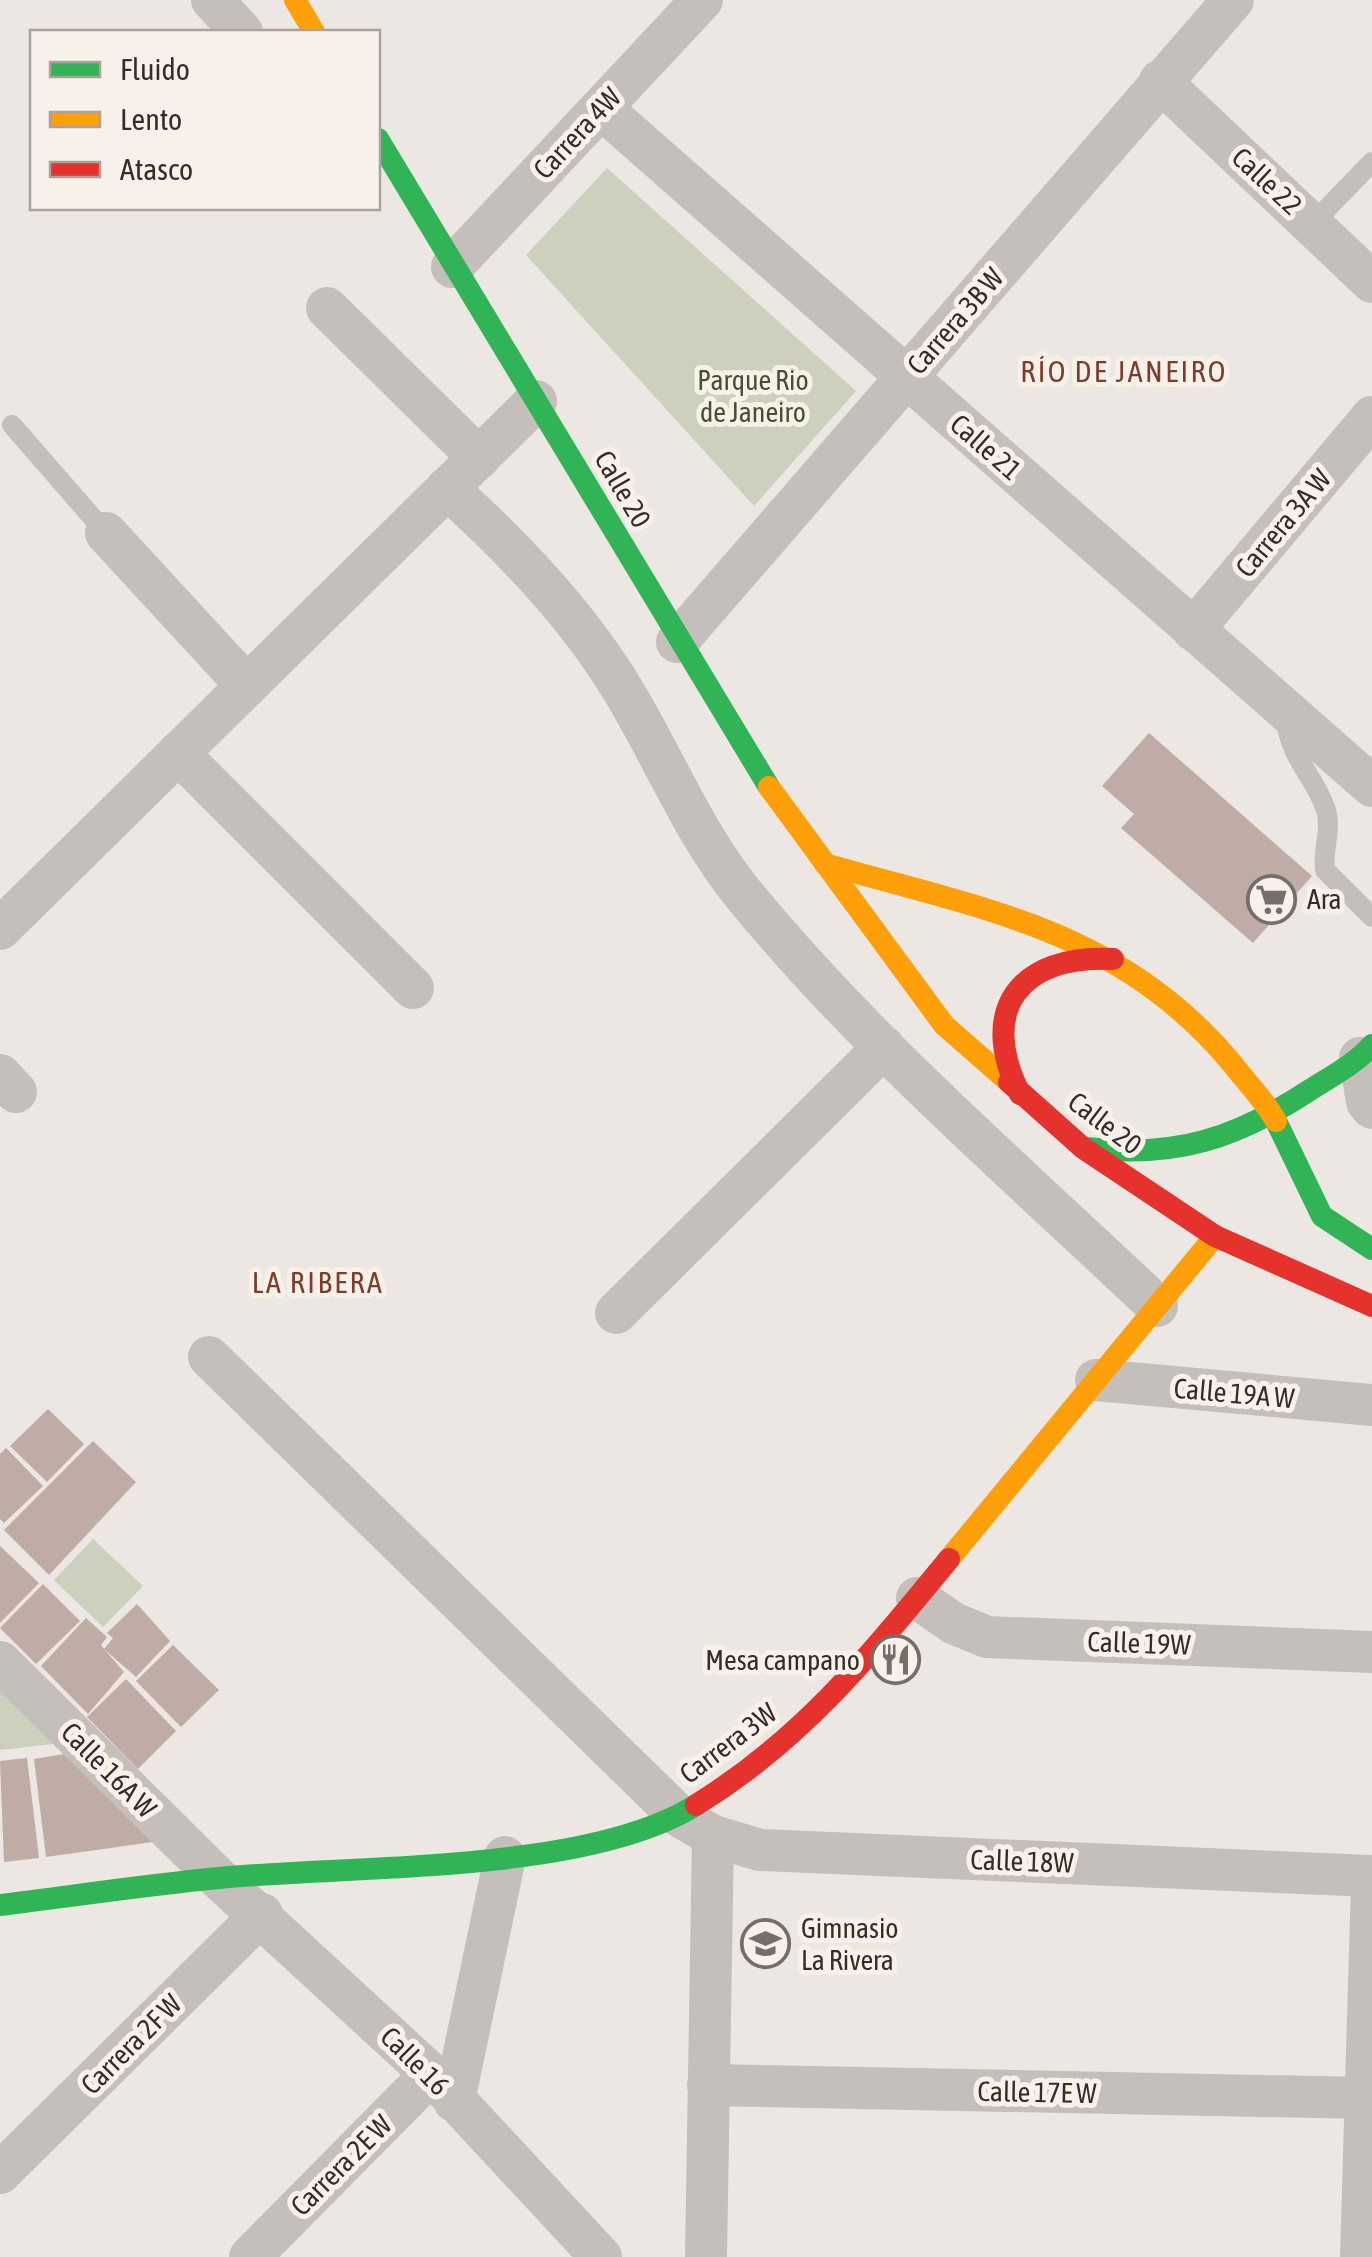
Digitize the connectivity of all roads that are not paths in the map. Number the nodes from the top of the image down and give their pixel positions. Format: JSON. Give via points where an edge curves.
{"nodes":[{"id":1,"x":212,"y":0,"type":"edge"},
{"id":2,"x":295,"y":0,"type":"edge"},
{"id":3,"x":702,"y":0,"type":"edge"},
{"id":4,"x":1232,"y":0,"type":"edge"},
{"id":5,"x":240,"y":30,"type":"edge"},
{"id":6,"x":313,"y":30,"type":"edge"},
{"id":7,"x":1160,"y":81,"type":"junction"},
{"id":8,"x":601,"y":108,"type":"junction"},
{"id":9,"x":380,"y":142,"type":"edge"},
{"id":10,"x":1372,"y":162,"type":"edge"},
{"id":11,"x":1312,"y":224,"type":"junction"},
{"id":12,"x":452,"y":267,"type":"junction"},
{"id":13,"x":1372,"y":282,"type":"edge"},
{"id":14,"x":327,"y":308,"type":"dead end"},
{"id":15,"x":906,"y":377,"type":"junction"},
{"id":16,"x":536,"y":401,"type":"junction"},
{"id":17,"x":1372,"y":417,"type":"edge"},
{"id":18,"x":12,"y":424,"type":"dead end"},
{"id":19,"x":479,"y":458,"type":"junction"},
{"id":20,"x":447,"y":488,"type":"junction"},
{"id":21,"x":106,"y":533,"type":"joint"},
{"id":22,"x":1194,"y":630,"type":"junction"},
{"id":23,"x":677,"y":642,"type":"junction"},
{"id":24,"x":247,"y":686,"type":"junction"},
{"id":25,"x":1284,"y":709,"type":"junction"},
{"id":26,"x":178,"y":753,"type":"junction"},
{"id":27,"x":1372,"y":786,"type":"edge"},
{"id":28,"x":825,"y":864,"type":"junction"},
{"id":29,"x":8,"y":905,"type":"edge"},
{"id":30,"x":1372,"y":917,"type":"edge"},
{"id":31,"x":1113,"y":959,"type":"junction"},
{"id":32,"x":413,"y":988,"type":"dead end"},
{"id":33,"x":1205,"y":1031,"type":"junction"},
{"id":34,"x":884,"y":1047,"type":"junction"},
{"id":35,"x":1366,"y":1052,"type":"edge"},
{"id":36,"x":1260,"y":1054,"type":"dead end"},
{"id":37,"x":1306,"y":1062,"type":"dead end"},
{"id":38,"x":1020,"y":1094,"type":"junction"},
{"id":39,"x":1353,"y":1108,"type":"edge"},
{"id":40,"x":1273,"y":1115,"type":"junction"},
{"id":41,"x":1083,"y":1148,"type":"junction"},
{"id":42,"x":1321,"y":1161,"type":"dead end"},
{"id":43,"x":1322,"y":1216,"type":"junction"},
{"id":44,"x":1215,"y":1236,"type":"junction"},
{"id":45,"x":1372,"y":1250,"type":"edge"},
{"id":46,"x":1157,"y":1306,"type":"junction"},
{"id":47,"x":1372,"y":1306,"type":"edge"},
{"id":48,"x":616,"y":1313,"type":"dead end"},
{"id":49,"x":208,"y":1357,"type":"dead end"},
{"id":50,"x":1096,"y":1380,"type":"junction"},
{"id":51,"x":1372,"y":1405,"type":"edge"},
{"id":52,"x":917,"y":1598,"type":"junction"},
{"id":53,"x":1372,"y":1652,"type":"edge"},
{"id":54,"x":0,"y":1662,"type":"edge"},
{"id":55,"x":696,"y":1826,"type":"junction"},
{"id":56,"x":506,"y":1857,"type":"junction"},
{"id":57,"x":218,"y":1878,"type":"junction"},
{"id":58,"x":1372,"y":1879,"type":"edge"},
{"id":59,"x":0,"y":1905,"type":"edge"},
{"id":60,"x":262,"y":1914,"type":"junction"},
{"id":61,"x":708,"y":2086,"type":"junction"},
{"id":62,"x":443,"y":2087,"type":"junction"},
{"id":63,"x":1366,"y":2098,"type":"junction"},
{"id":64,"x":0,"y":2173,"type":"edge"},
{"id":65,"x":594,"y":2255,"type":"edge"},
{"id":66,"x":250,"y":2257,"type":"edge"},
{"id":67,"x":706,"y":2257,"type":"edge"},
{"id":68,"x":1362,"y":2257,"type":"edge"}],
"edges":[{"from":1,"to":5,"type":"street"},
{"from":2,"to":6,"type":"main road"},
{"from":3,"to":8,"type":"street","name":"Carrera 4W"},
{"from":4,"to":7,"type":"street","name":"Carrera 3B W"},
{"from":7,"to":11,"type":"street","name":"Calle 22"},
{"from":7,"to":15,"type":"street","name":"Carrera 3B W"},
{"from":8,"to":12,"type":"street","name":"Carrera 4W"},
{"from":8,"to":15,"type":"street","name":"Calle 21"},
{"from":9,"to":12,"type":"main road","name":"Calle 20"},
{"from":10,"to":11,"type":"lane"},
{"from":11,"to":13,"type":"street","name":"Calle 22"},
{"from":12,"to":16,"type":"main road","name":"Calle 20"},
{"from":14,"to":19,"type":"street"},
{"from":15,"to":22,"type":"street","name":"Calle 21"},
{"from":15,"to":23,"type":"street","name":"Carrera 3B W"},
{"from":16,"to":19,"type":"street"},
{"from":16,"to":23,"type":"main road","name":"Calle 20"},
{"from":17,"to":22,"type":"street","name":"Carrera 3A W"},
{"from":18,"to":21,"type":"lane"},
{"from":19,"to":20,"type":"street"},
{"from":20,"to":24,"type":"street"},
{"from":20,"to":34,"type":"street","via":[[513,547],[620,686],[743,893]]},
{"from":21,"to":24,"type":"street"},
{"from":22,"to":25,"type":"street","name":"Calle 21"},
{"from":23,"to":28,"type":"main road","name":"Calle 20"},
{"from":24,"to":26,"type":"street"},
{"from":25,"to":27,"type":"street","name":"Calle 21"},
{"from":25,"to":30,"type":"lane","via":[[1289,747],[1324,806],[1325,870]]},
{"from":26,"to":29,"type":"street"},
{"from":26,"to":32,"type":"street"},
{"from":28,"to":31,"type":"main road","via":[[1056,931]]},
{"from":28,"to":38,"type":"main road","name":"Calle 20","via":[[944,1025]]},
{"from":31,"to":33,"type":"main road"},
{"from":31,"to":38,"type":"main road","via":[[1064,957],[1032,974],[1009,1002],[1000,1050]]},
{"from":33,"to":36,"type":"main road"},
{"from":33,"to":40,"type":"main road"},
{"from":34,"to":46,"type":"street"},
{"from":34,"to":48,"type":"street"},
{"from":35,"to":37,"type":"main road"},
{"from":35,"to":39,"type":"street","via":[[1367,1102]]},
{"from":35,"to":40,"type":"main road"},
{"from":38,"to":41,"type":"main road","name":"Calle 20"},
{"from":40,"to":41,"type":"main road","via":[[1238,1134],[1162,1154]]},
{"from":40,"to":43,"type":"main road"},
{"from":41,"to":44,"type":"main road","name":"Calle 20"},
{"from":42,"to":43,"type":"main road"},
{"from":43,"to":45,"type":"main road"},
{"from":44,"to":46,"type":"main road","name":"Carrera 3W"},
{"from":44,"to":47,"type":"main road","name":"Calle 20"},
{"from":46,"to":50,"type":"main road","name":"Carrera 3W"},
{"from":49,"to":55,"type":"street"},
{"from":50,"to":51,"type":"street","name":"Calle 19A W"},
{"from":50,"to":52,"type":"main road","name":"Carrera 3W"},
{"from":52,"to":53,"type":"street","name":"Calle 19W","via":[[987,1637]]},
{"from":52,"to":55,"type":"main road","name":"Carrera 3W","via":[[843,1688]]},
{"from":54,"to":57,"type":"street","name":"Calle 16A W"},
{"from":55,"to":56,"type":"main road","name":"Carrera 3W"},
{"from":55,"to":58,"type":"street","name":"Calle 18W","via":[[760,1850]]},
{"from":55,"to":61,"type":"street"},
{"from":56,"to":57,"type":"main road","name":"Carrera 3W"},
{"from":56,"to":62,"type":"street"},
{"from":57,"to":59,"type":"main road","name":"Carrera 3W"},
{"from":57,"to":60,"type":"street","name":"Calle 16"},
{"from":58,"to":63,"type":"street"},
{"from":60,"to":62,"type":"street","name":"Calle 16"},
{"from":60,"to":64,"type":"street","name":"Carrera 2F W"},
{"from":61,"to":63,"type":"street","name":"Calle 17E W"},
{"from":61,"to":67,"type":"street"},
{"from":62,"to":65,"type":"street","name":"Calle 16"},
{"from":62,"to":66,"type":"street","name":"Carrera 2E W"},
{"from":63,"to":68,"type":"street"}]}
